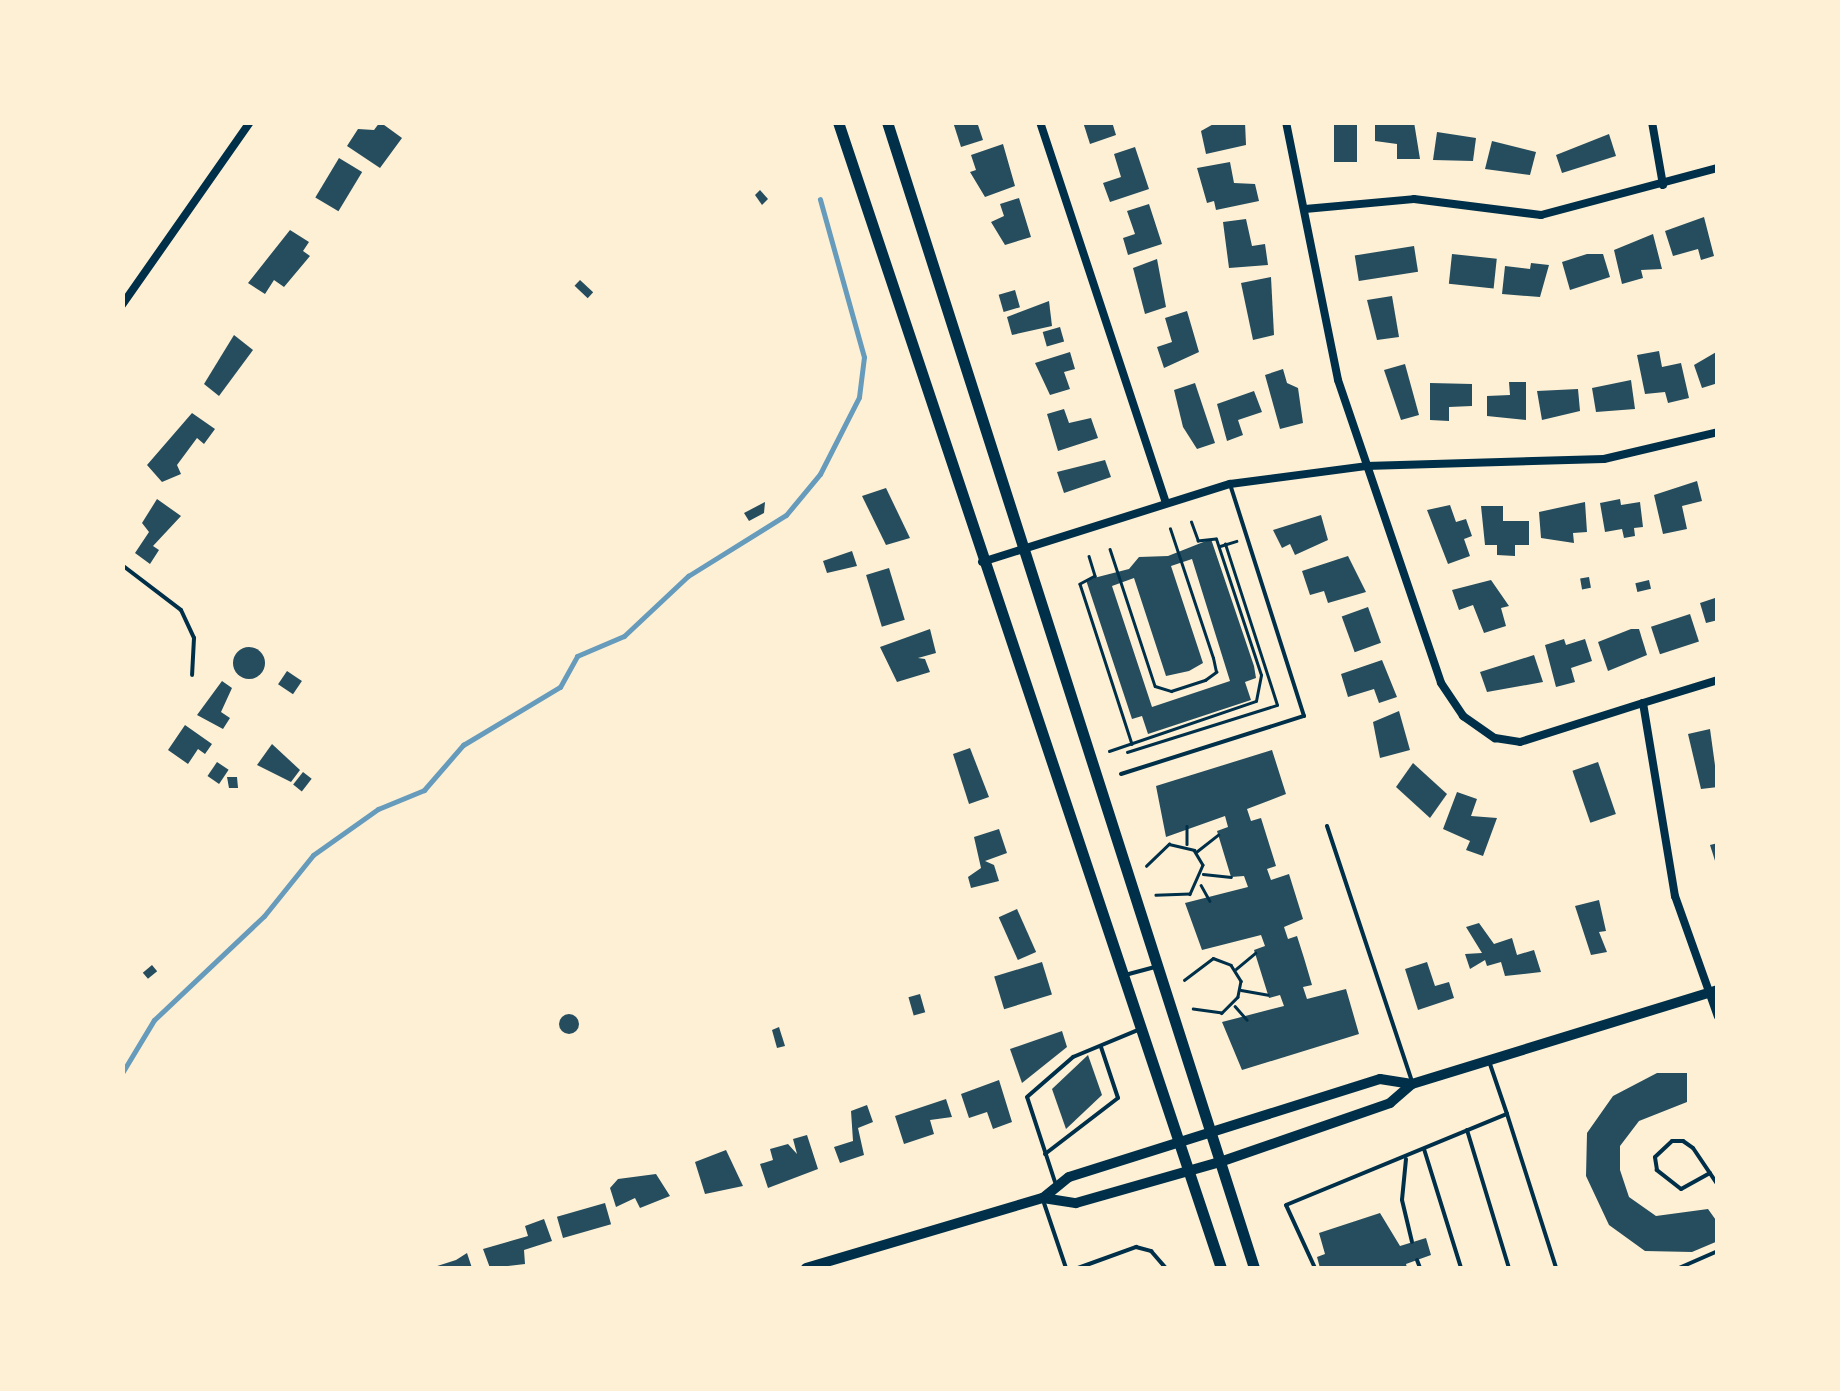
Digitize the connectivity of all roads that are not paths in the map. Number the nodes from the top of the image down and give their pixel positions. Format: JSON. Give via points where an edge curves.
{"nodes":[{"id":1,"x":250,"y":122,"type":"edge"},
{"id":2,"x":838,"y":122,"type":"edge"},
{"id":3,"x":887,"y":122,"type":"edge"},
{"id":4,"x":1040,"y":122,"type":"edge"},
{"id":5,"x":1286,"y":122,"type":"edge"},
{"id":6,"x":1652,"y":122,"type":"edge"},
{"id":7,"x":1718,"y":168,"type":"edge"},
{"id":8,"x":1663,"y":185,"type":"junction"},
{"id":9,"x":1305,"y":209,"type":"junction"},
{"id":10,"x":122,"y":306,"type":"edge"},
{"id":11,"x":1718,"y":432,"type":"edge"},
{"id":12,"x":1366,"y":466,"type":"junction"},
{"id":13,"x":1230,"y":484,"type":"junction"},
{"id":14,"x":1166,"y":502,"type":"junction"},
{"id":15,"x":1026,"y":548,"type":"junction"},
{"id":16,"x":982,"y":562,"type":"junction"},
{"id":17,"x":122,"y":564,"type":"edge"},
{"id":18,"x":192,"y":675,"type":"dead end"},
{"id":19,"x":1718,"y":680,"type":"edge"},
{"id":20,"x":1642,"y":703,"type":"junction"},
{"id":21,"x":1121,"y":774,"type":"dead end"},
{"id":22,"x":1327,"y":826,"type":"dead end"},
{"id":23,"x":1160,"y":966,"type":"junction"},
{"id":24,"x":1121,"y":977,"type":"junction"},
{"id":25,"x":1712,"y":992,"type":"edge"},
{"id":26,"x":1718,"y":1017,"type":"edge"},
{"id":27,"x":1138,"y":1030,"type":"junction"},
{"id":28,"x":1100,"y":1045,"type":"junction"},
{"id":29,"x":1489,"y":1060,"type":"junction"},
{"id":30,"x":1412,"y":1084,"type":"junction"},
{"id":31,"x":1507,"y":1114,"type":"junction"},
{"id":32,"x":1467,"y":1130,"type":"junction"},
{"id":33,"x":1210,"y":1132,"type":"junction"},
{"id":34,"x":1176,"y":1142,"type":"junction"},
{"id":35,"x":1424,"y":1149,"type":"junction"},
{"id":36,"x":1045,"y":1154,"type":"junction"},
{"id":37,"x":1407,"y":1156,"type":"junction"},
{"id":38,"x":1220,"y":1162,"type":"junction"},
{"id":39,"x":1186,"y":1172,"type":"junction"},
{"id":40,"x":1710,"y":1173,"type":"junction"},
{"id":41,"x":1718,"y":1185,"type":"edge"},
{"id":42,"x":1057,"y":1186,"type":"junction"},
{"id":43,"x":1043,"y":1198,"type":"junction"},
{"id":44,"x":1412,"y":1242,"type":"dead end"},
{"id":45,"x":1718,"y":1251,"type":"edge"},
{"id":46,"x":1417,"y":1260,"type":"dead end"},
{"id":47,"x":808,"y":1268,"type":"edge"},
{"id":48,"x":1066,"y":1268,"type":"edge"},
{"id":49,"x":1078,"y":1268,"type":"edge"},
{"id":50,"x":1166,"y":1268,"type":"edge"},
{"id":51,"x":1221,"y":1268,"type":"edge"},
{"id":52,"x":1254,"y":1268,"type":"edge"},
{"id":53,"x":1315,"y":1268,"type":"edge"},
{"id":54,"x":1420,"y":1268,"type":"edge"},
{"id":55,"x":1460,"y":1268,"type":"edge"},
{"id":56,"x":1509,"y":1268,"type":"edge"},
{"id":57,"x":1556,"y":1268,"type":"edge"},
{"id":58,"x":1679,"y":1268,"type":"edge"}],
"edges":[{"from":1,"to":10,"type":"street"},
{"from":2,"to":16,"type":"main road"},
{"from":3,"to":15,"type":"main road"},
{"from":4,"to":14,"type":"street"},
{"from":5,"to":9,"type":"street"},
{"from":6,"to":8,"type":"street"},
{"from":7,"to":8,"type":"street"},
{"from":8,"to":9,"type":"street","via":[[1541,215],[1414,200]]},
{"from":9,"to":12,"type":"street","via":[[1334,361]]},
{"from":11,"to":12,"type":"street","via":[[1604,459]]},
{"from":12,"to":13,"type":"street"},
{"from":12,"to":20,"type":"street","via":[[1442,683],[1463,716],[1495,738],[1520,742]]},
{"from":13,"to":14,"type":"street"},
{"from":13,"to":21,"type":"lane","via":[[1304,716]]},
{"from":14,"to":15,"type":"street"},
{"from":15,"to":16,"type":"street"},
{"from":15,"to":23,"type":"main road"},
{"from":16,"to":24,"type":"main road"},
{"from":17,"to":18,"type":"lane","via":[[181,610],[194,638]]},
{"from":19,"to":20,"type":"street"},
{"from":20,"to":25,"type":"street","via":[[1675,896]]},
{"from":22,"to":30,"type":"lane"},
{"from":23,"to":24,"type":"lane"},
{"from":23,"to":33,"type":"main road"},
{"from":24,"to":27,"type":"main road"},
{"from":25,"to":26,"type":"street"},
{"from":25,"to":29,"type":"street"},
{"from":27,"to":28,"type":"lane"},
{"from":27,"to":34,"type":"main road"},
{"from":28,"to":36,"type":"lane","via":[[1118,1098]]},
{"from":28,"to":36,"type":"lane","via":[[1073,1056],[1028,1098]]},
{"from":29,"to":30,"type":"street"},
{"from":29,"to":31,"type":"lane"},
{"from":30,"to":33,"type":"street","via":[[1380,1079]]},
{"from":30,"to":38,"type":"street","via":[[1390,1103]]},
{"from":31,"to":32,"type":"lane"},
{"from":31,"to":57,"type":"lane"},
{"from":32,"to":35,"type":"lane"},
{"from":32,"to":56,"type":"lane"},
{"from":33,"to":34,"type":"street"},
{"from":33,"to":38,"type":"main road"},
{"from":34,"to":39,"type":"main road"},
{"from":34,"to":42,"type":"street"},
{"from":35,"to":37,"type":"lane"},
{"from":35,"to":55,"type":"lane"},
{"from":36,"to":42,"type":"lane"},
{"from":37,"to":44,"type":"lane","via":[[1402,1200]]},
{"from":37,"to":53,"type":"lane","via":[[1286,1205]]},
{"from":38,"to":39,"type":"street"},
{"from":38,"to":52,"type":"main road"},
{"from":39,"to":43,"type":"street","via":[[1076,1203]]},
{"from":39,"to":51,"type":"main road"},
{"from":40,"to":40,"type":"lane","via":[[1684,1141],[1672,1141],[1655,1156],[1657,1170],[1681,1189]]},
{"from":40,"to":41,"type":"lane"},
{"from":42,"to":43,"type":"street"},
{"from":43,"to":47,"type":"street"},
{"from":43,"to":48,"type":"lane"},
{"from":45,"to":58,"type":"lane"},
{"from":46,"to":54,"type":"lane"},
{"from":49,"to":50,"type":"lane","via":[[1136,1247],[1151,1251]]}]}
